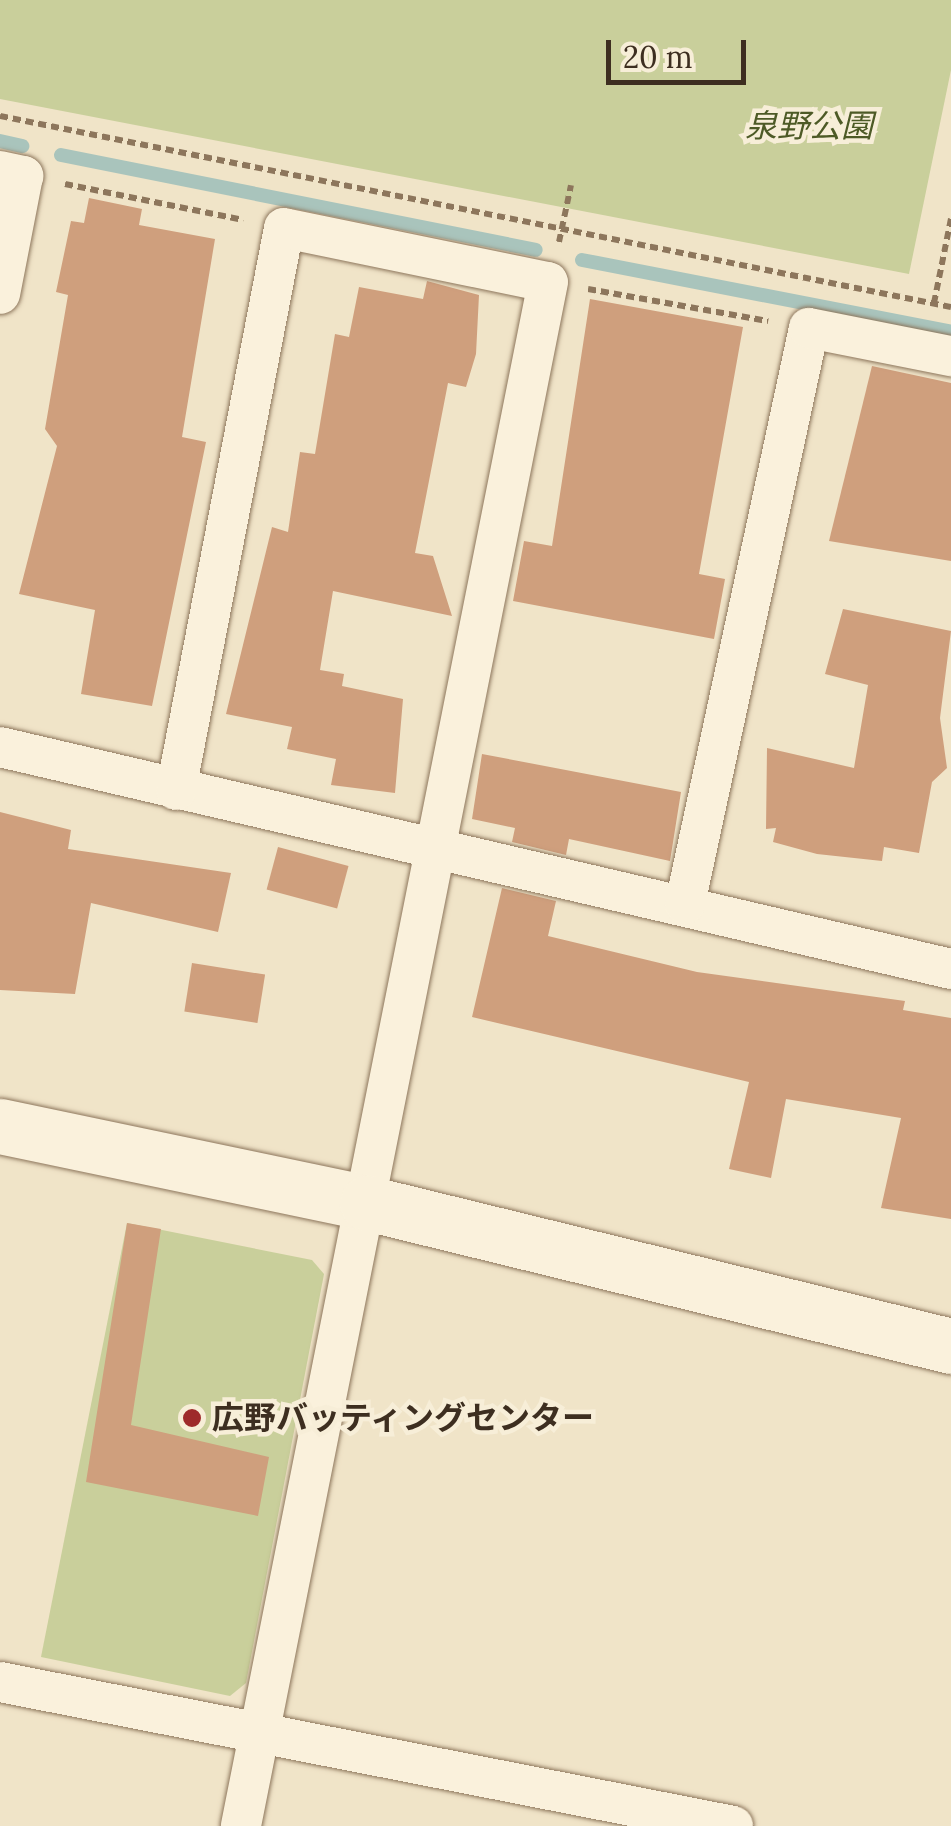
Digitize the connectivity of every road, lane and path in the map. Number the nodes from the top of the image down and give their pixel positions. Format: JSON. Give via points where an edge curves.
{"nodes":[{"id":1,"x":0,"y":116,"type":"edge"},
{"id":2,"x":12,"y":173,"type":"edge"},
{"id":3,"x":571,"y":185,"type":"dead end"},
{"id":4,"x":951,"y":219,"type":"edge"},
{"id":5,"x":284,"y":228,"type":"junction"},
{"id":6,"x":562,"y":229,"type":"junction"},
{"id":7,"x":548,"y":282,"type":"junction"},
{"id":8,"x":0,"y":294,"type":"edge"},
{"id":9,"x":934,"y":303,"type":"junction"},
{"id":10,"x":951,"y":307,"type":"edge"},
{"id":11,"x":809,"y":328,"type":"junction"},
{"id":12,"x":951,"y":356,"type":"edge"},
{"id":13,"x":0,"y":748,"type":"edge"},
{"id":14,"x":176,"y":790,"type":"junction"},
{"id":15,"x":436,"y":851,"type":"junction"},
{"id":16,"x":685,"y":904,"type":"junction"},
{"id":17,"x":951,"y":969,"type":"edge"},
{"id":18,"x":0,"y":1126,"type":"edge"},
{"id":19,"x":367,"y":1203,"type":"junction"},
{"id":20,"x":951,"y":1346,"type":"edge"},
{"id":21,"x":0,"y":1682,"type":"edge"},
{"id":22,"x":258,"y":1734,"type":"junction"},
{"id":23,"x":241,"y":1826,"type":"edge"},
{"id":24,"x":734,"y":1826,"type":"edge"}],
"edges":[{"from":1,"to":6,"type":"path"},
{"from":2,"to":5,"type":"path"},
{"from":2,"to":8,"type":"street"},
{"from":3,"to":6,"type":"path"},
{"from":4,"to":9,"type":"path"},
{"from":5,"to":7,"type":"street"},
{"from":5,"to":14,"type":"street"},
{"from":6,"to":7,"type":"path"},
{"from":6,"to":9,"type":"path"},
{"from":7,"to":11,"type":"path"},
{"from":7,"to":15,"type":"street"},
{"from":9,"to":10,"type":"path"},
{"from":11,"to":12,"type":"street"},
{"from":11,"to":16,"type":"street"},
{"from":13,"to":14,"type":"street"},
{"from":14,"to":15,"type":"street"},
{"from":15,"to":16,"type":"street"},
{"from":15,"to":19,"type":"street"},
{"from":16,"to":17,"type":"street"},
{"from":18,"to":19,"type":"street"},
{"from":19,"to":20,"type":"street"},
{"from":19,"to":22,"type":"street"},
{"from":21,"to":22,"type":"street"},
{"from":22,"to":23,"type":"street"},
{"from":22,"to":24,"type":"street"}]}
